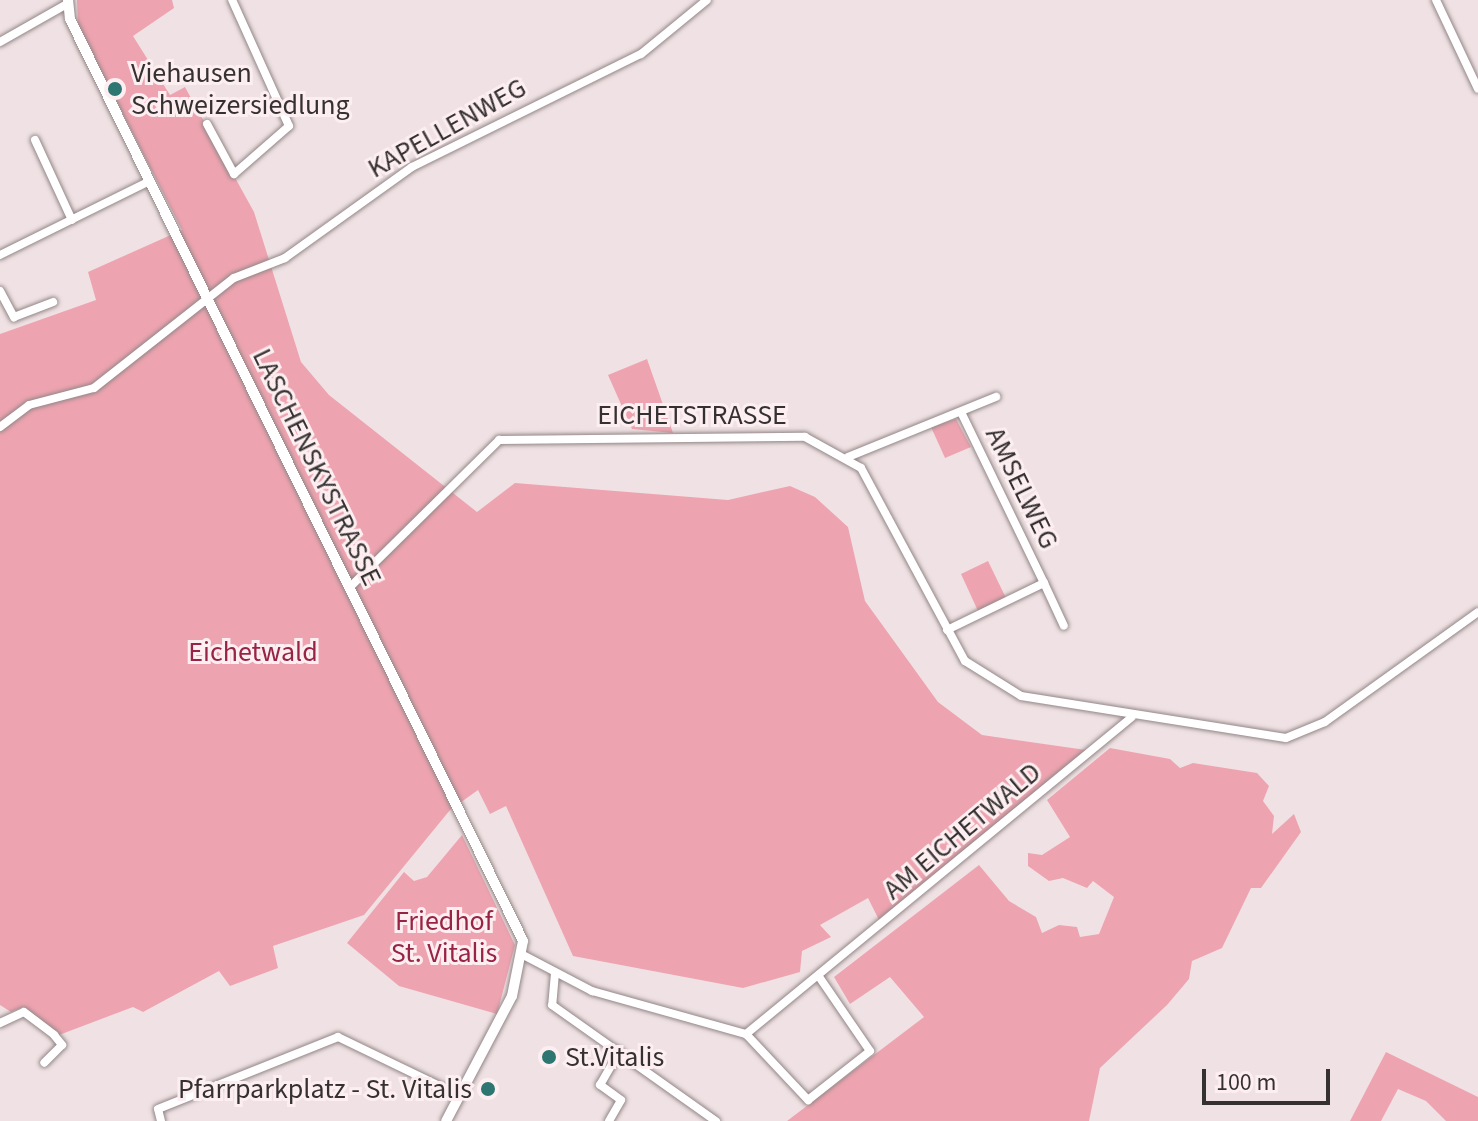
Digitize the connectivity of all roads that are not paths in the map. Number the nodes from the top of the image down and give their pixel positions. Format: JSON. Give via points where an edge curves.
{"nodes":[{"id":1,"x":232,"y":0,"type":"edge"},
{"id":2,"x":707,"y":0,"type":"edge"},
{"id":3,"x":1436,"y":0,"type":"edge"},
{"id":4,"x":67,"y":2,"type":"edge"},
{"id":5,"x":0,"y":42,"type":"edge"},
{"id":6,"x":1478,"y":89,"type":"edge"},
{"id":7,"x":207,"y":124,"type":"dead end"},
{"id":8,"x":35,"y":140,"type":"dead end"},
{"id":9,"x":150,"y":181,"type":"junction"},
{"id":10,"x":72,"y":220,"type":"junction"},
{"id":11,"x":0,"y":255,"type":"edge"},
{"id":12,"x":0,"y":291,"type":"edge"},
{"id":13,"x":208,"y":296,"type":"junction"},
{"id":14,"x":53,"y":302,"type":"dead end"},
{"id":15,"x":996,"y":397,"type":"dead end"},
{"id":16,"x":961,"y":412,"type":"junction"},
{"id":17,"x":0,"y":427,"type":"edge"},
{"id":18,"x":848,"y":457,"type":"junction"},
{"id":19,"x":1044,"y":583,"type":"junction"},
{"id":20,"x":349,"y":588,"type":"junction"},
{"id":21,"x":1478,"y":612,"type":"edge"},
{"id":22,"x":1064,"y":626,"type":"dead end"},
{"id":23,"x":947,"y":630,"type":"junction"},
{"id":24,"x":1132,"y":717,"type":"junction"},
{"id":25,"x":525,"y":956,"type":"junction"},
{"id":26,"x":555,"y":973,"type":"junction"},
{"id":27,"x":820,"y":978,"type":"junction"},
{"id":28,"x":0,"y":1023,"type":"edge"},
{"id":29,"x":746,"y":1034,"type":"junction"},
{"id":30,"x":620,"y":1051,"type":"junction"},
{"id":31,"x":44,"y":1063,"type":"dead end"},
{"id":32,"x":460,"y":1096,"type":"junction"},
{"id":33,"x":161,"y":1121,"type":"edge"},
{"id":34,"x":446,"y":1121,"type":"edge"},
{"id":35,"x":609,"y":1121,"type":"edge"},
{"id":36,"x":716,"y":1121,"type":"edge"}],
"edges":[{"from":1,"to":7,"type":"street","via":[[289,126],[234,174]]},
{"from":2,"to":13,"type":"street","name":"KAPELLENWEG","via":[[641,54],[412,167],[285,258]]},
{"from":3,"to":6,"type":"street"},
{"from":4,"to":5,"type":"street"},
{"from":4,"to":9,"type":"street","name":"LASCHENSKYSTRASSE"},
{"from":8,"to":10,"type":"street"},
{"from":9,"to":10,"type":"street"},
{"from":9,"to":13,"type":"street","name":"LASCHENSKYSTRASSE"},
{"from":10,"to":11,"type":"street"},
{"from":12,"to":14,"type":"street","via":[[14,317]]},
{"from":13,"to":17,"type":"street","name":"KAPELLENWEG","via":[[94,388],[29,405]]},
{"from":13,"to":20,"type":"street","name":"LASCHENSKYSTRASSE"},
{"from":15,"to":16,"type":"street","name":"AMSELWEG"},
{"from":16,"to":18,"type":"street","name":"AMSELWEG"},
{"from":16,"to":19,"type":"street","name":"AMSELWEG"},
{"from":18,"to":20,"type":"street","name":"EICHETSTRASSE","via":[[805,437],[499,440]]},
{"from":18,"to":23,"type":"street","name":"EICHETSTRASSE","via":[[875,487]]},
{"from":19,"to":22,"type":"street","name":"AMSELWEG"},
{"from":19,"to":23,"type":"street","name":"AMSELWEG"},
{"from":20,"to":25,"type":"street","name":"LASCHENSKYSTRASSE"},
{"from":21,"to":24,"type":"street","name":"EICHETSTRASSE","via":[[1312,729],[1278,739],[1246,737]]},
{"from":23,"to":24,"type":"street","name":"EICHETSTRASSE","via":[[988,681],[1021,696]]},
{"from":24,"to":27,"type":"street","name":"AM EICHETWALD"},
{"from":25,"to":26,"type":"street"},
{"from":25,"to":32,"type":"street","via":[[507,1010]]},
{"from":26,"to":29,"type":"street","via":[[592,991]]},
{"from":26,"to":30,"type":"street","via":[[550,1004]]},
{"from":27,"to":29,"type":"street","name":"AM EICHETWALD"},
{"from":27,"to":29,"type":"street","via":[[870,1051],[808,1100]]},
{"from":28,"to":31,"type":"street","via":[[24,1012],[54,1035],[62,1045]]},
{"from":30,"to":35,"type":"street","via":[[600,1085],[621,1100]]},
{"from":30,"to":36,"type":"street"},
{"from":32,"to":33,"type":"street","via":[[356,1039],[338,1037],[158,1109]]},
{"from":32,"to":34,"type":"street"}]}
